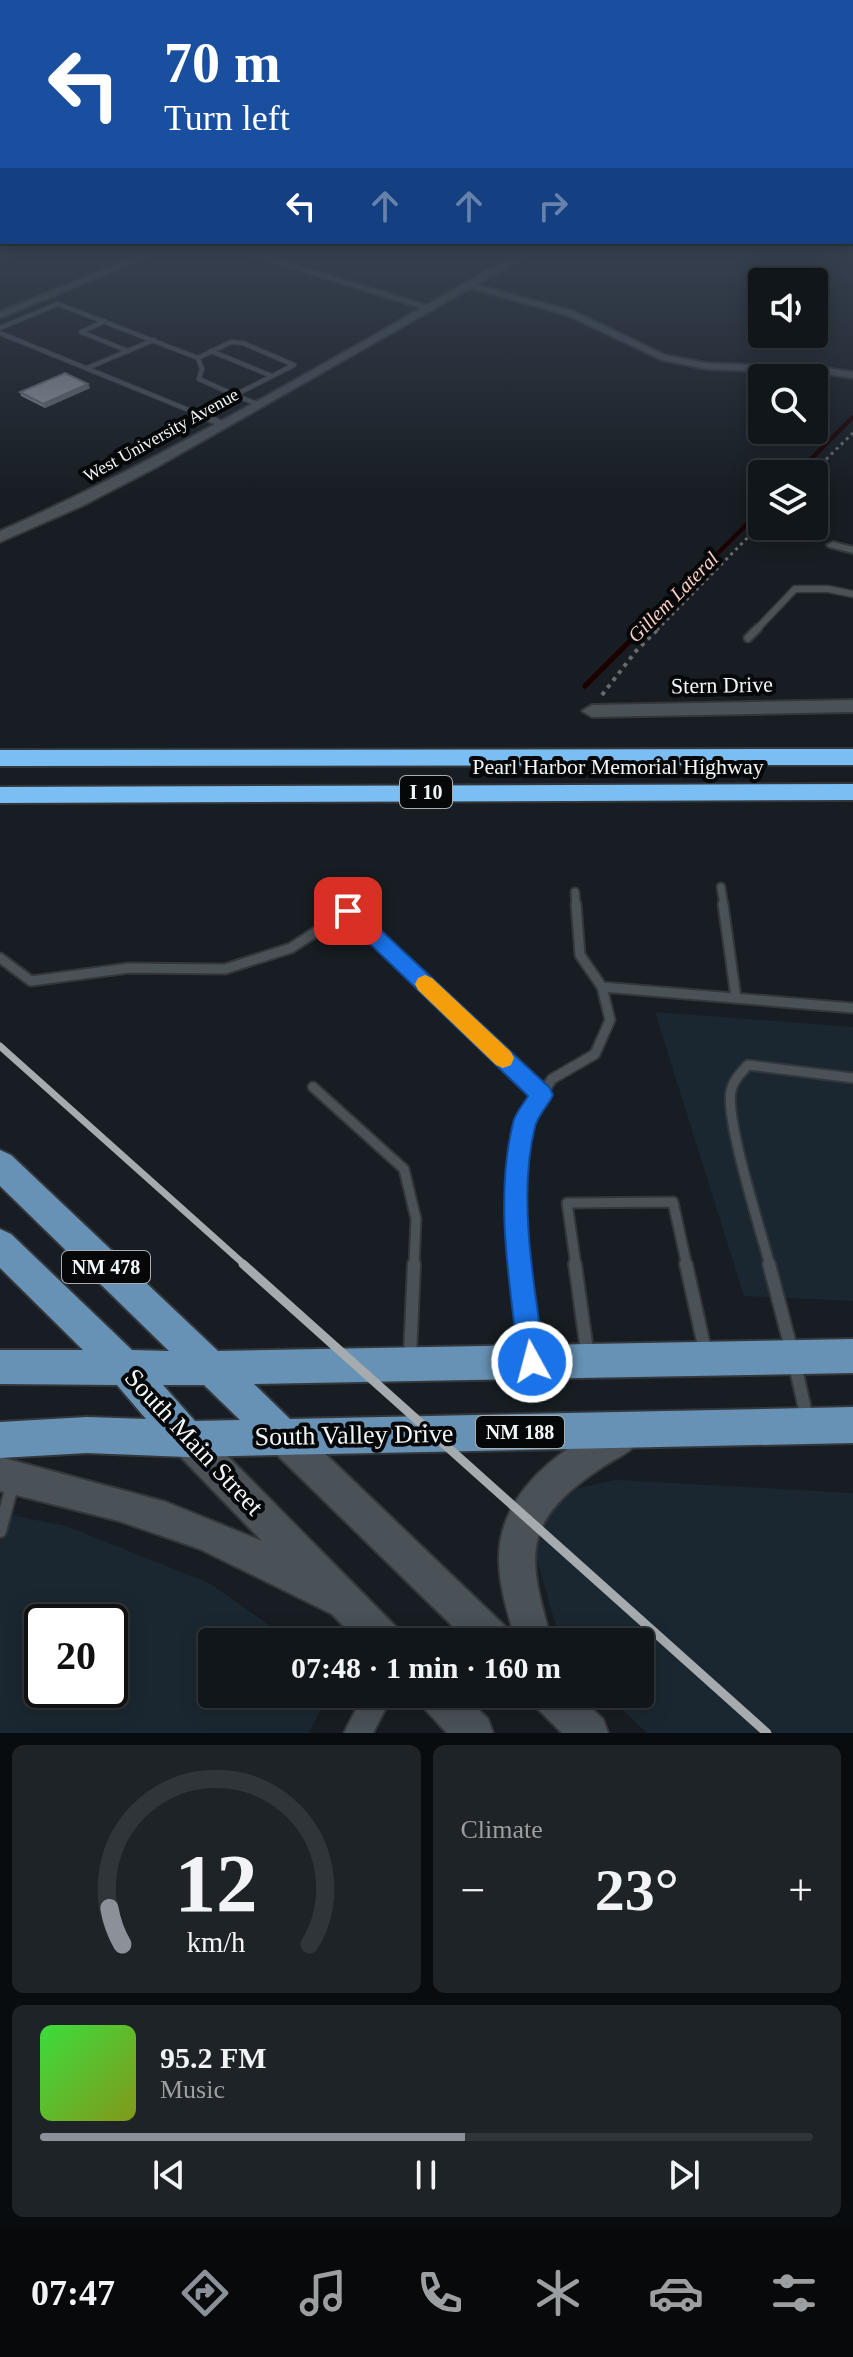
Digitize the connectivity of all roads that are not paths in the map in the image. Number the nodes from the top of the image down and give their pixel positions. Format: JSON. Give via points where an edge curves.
{"nodes":[{"id":1,"x":7,"y":334,"type":"edge"},
{"id":2,"x":86,"y":334,"type":"edge"},
{"id":3,"x":139,"y":334,"type":"edge"},
{"id":4,"x":381,"y":334,"type":"edge"},
{"id":5,"x":614,"y":334,"type":"edge"},
{"id":6,"x":155,"y":340,"type":"junction"},
{"id":7,"x":128,"y":351,"type":"junction"},
{"id":8,"x":211,"y":351,"type":"junction"},
{"id":9,"x":198,"y":358,"type":"junction"},
{"id":10,"x":87,"y":368,"type":"junction"},
{"id":11,"x":853,"y":375,"type":"edge"},
{"id":12,"x":272,"y":376,"type":"junction"},
{"id":13,"x":235,"y":395,"type":"junction"},
{"id":14,"x":257,"y":404,"type":"junction"},
{"id":15,"x":199,"y":413,"type":"junction"},
{"id":16,"x":222,"y":424,"type":"junction"},
{"id":17,"x":0,"y":535,"type":"edge"},
{"id":18,"x":833,"y":545,"type":"dead end"},
{"id":19,"x":853,"y":550,"type":"edge"},
{"id":20,"x":853,"y":594,"type":"edge"},
{"id":21,"x":748,"y":638,"type":"dead end"},
{"id":22,"x":853,"y":706,"type":"edge"},
{"id":23,"x":592,"y":711,"type":"road end"},
{"id":24,"x":853,"y":757,"type":"edge"},
{"id":25,"x":0,"y":758,"type":"edge"},
{"id":26,"x":853,"y":792,"type":"edge"},
{"id":27,"x":0,"y":795,"type":"edge"},
{"id":28,"x":721,"y":887,"type":"dead end"},
{"id":29,"x":575,"y":892,"type":"dead end"},
{"id":30,"x":0,"y":958,"type":"edge"},
{"id":31,"x":602,"y":987,"type":"junction"},
{"id":32,"x":736,"y":998,"type":"junction"},
{"id":33,"x":853,"y":1008,"type":"edge"},
{"id":34,"x":853,"y":1078,"type":"edge"},
{"id":35,"x":313,"y":1087,"type":"dead end"},
{"id":36,"x":542,"y":1095,"type":"junction"},
{"id":37,"x":0,"y":1165,"type":"edge"},
{"id":38,"x":0,"y":1245,"type":"edge"},
{"id":39,"x":853,"y":1356,"type":"edge"},
{"id":40,"x":793,"y":1357,"type":"junction"},
{"id":41,"x":706,"y":1359,"type":"junction"},
{"id":42,"x":588,"y":1361,"type":"junction"},
{"id":43,"x":532,"y":1362,"type":"junction"},
{"id":44,"x":409,"y":1364,"type":"junction"},
{"id":45,"x":123,"y":1366,"type":"junction"},
{"id":46,"x":0,"y":1367,"type":"edge"},
{"id":47,"x":212,"y":1368,"type":"junction"},
{"id":48,"x":853,"y":1425,"type":"edge"},
{"id":49,"x":809,"y":1426,"type":"junction"},
{"id":50,"x":634,"y":1429,"type":"junction"},
{"id":51,"x":281,"y":1435,"type":"junction"},
{"id":52,"x":187,"y":1439,"type":"junction"},
{"id":53,"x":0,"y":1440,"type":"edge"},
{"id":54,"x":7,"y":1476,"type":"edge"},
{"id":55,"x":0,"y":1531,"type":"edge"},
{"id":56,"x":345,"y":1601,"type":"junction"},
{"id":57,"x":371,"y":1628,"type":"edge"},
{"id":58,"x":481,"y":1628,"type":"edge"},
{"id":59,"x":530,"y":1628,"type":"edge"},
{"id":60,"x":371,"y":1708,"type":"edge"},
{"id":61,"x":450,"y":1708,"type":"edge"},
{"id":62,"x":563,"y":1708,"type":"edge"},
{"id":63,"x":358,"y":1733,"type":"edge"},
{"id":64,"x":474,"y":1733,"type":"edge"},
{"id":65,"x":589,"y":1733,"type":"edge"}],
"edges":[{"from":1,"to":10,"type":"lane"},
{"from":2,"to":7,"type":"lane"},
{"from":3,"to":6,"type":"lane"},
{"from":4,"to":14,"type":"street","name":"West University Avenue"},
{"from":5,"to":11,"type":"street","via":[[662,357],[706,366]]},
{"from":6,"to":7,"type":"lane"},
{"from":6,"to":9,"type":"lane"},
{"from":7,"to":10,"type":"lane"},
{"from":8,"to":9,"type":"lane"},
{"from":8,"to":12,"type":"lane"},
{"from":8,"to":12,"type":"lane","via":[[243,343],[294,365]]},
{"from":9,"to":13,"type":"lane","via":[[199,379]]},
{"from":10,"to":15,"type":"lane"},
{"from":12,"to":13,"type":"lane"},
{"from":13,"to":14,"type":"lane"},
{"from":13,"to":15,"type":"lane"},
{"from":14,"to":16,"type":"street","name":"West University Avenue"},
{"from":15,"to":16,"type":"lane"},
{"from":16,"to":17,"type":"street","name":"West University Avenue","via":[[77,503]]},
{"from":18,"to":19,"type":"street"},
{"from":20,"to":21,"type":"lane","via":[[795,589]]},
{"from":22,"to":23,"type":"street","name":"Stern Drive"},
{"from":24,"to":25,"type":"highway","name":"Pearl Harbor Memorial Highway","number":"I 10"},
{"from":26,"to":27,"type":"highway","name":"Pearl Harbor Memorial Highway","number":"I 10"},
{"from":28,"to":32,"type":"lane"},
{"from":29,"to":31,"type":"lane","via":[[580,955]]},
{"from":30,"to":36,"type":"lane","via":[[31,981],[129,968],[225,969],[291,948],[348,911]]},
{"from":31,"to":32,"type":"lane"},
{"from":31,"to":36,"type":"lane","via":[[610,1020],[595,1054],[552,1079]]},
{"from":32,"to":33,"type":"lane"},
{"from":34,"to":40,"type":"lane","via":[[748,1065],[734,1079],[729,1096]]},
{"from":35,"to":44,"type":"lane","via":[[404,1169],[416,1219]]},
{"from":36,"to":43,"type":"lane","via":[[524,1121],[518,1176],[518,1254]]},
{"from":37,"to":47,"type":"main road","number":"NM 478"},
{"from":38,"to":45,"type":"main road","name":"South Main Street","number":"NM 478"},
{"from":39,"to":40,"type":"main road"},
{"from":40,"to":41,"type":"main road"},
{"from":40,"to":49,"type":"lane"},
{"from":41,"to":42,"type":"main road"},
{"from":41,"to":42,"type":"lane","via":[[673,1202],[567,1203]]},
{"from":42,"to":43,"type":"main road"},
{"from":43,"to":44,"type":"main road"},
{"from":44,"to":47,"type":"main road"},
{"from":45,"to":46,"type":"main road"},
{"from":45,"to":47,"type":"main road"},
{"from":45,"to":52,"type":"main road","name":"South Main Street","number":"NM 478"},
{"from":47,"to":51,"type":"main road","number":"NM 478"},
{"from":48,"to":49,"type":"main road","name":"South Valley Drive","number":"NM 188"},
{"from":49,"to":50,"type":"main road","name":"South Valley Drive","number":"NM 188"},
{"from":50,"to":51,"type":"main road","name":"South Valley Drive","number":"NM 188"},
{"from":50,"to":59,"type":"street","via":[[572,1465],[525,1514],[515,1555]]},
{"from":51,"to":52,"type":"main road","name":"South Valley Drive","number":"NM 188"},
{"from":51,"to":58,"type":"street","number":"NM 478"},
{"from":52,"to":53,"type":"main road","name":"South Valley Drive","number":"NM 188","via":[[87,1435]]},
{"from":52,"to":56,"type":"street","name":"South Main Street","number":"NM 478"},
{"from":54,"to":55,"type":"lane"},
{"from":54,"to":56,"type":"street","via":[[188,1527]]},
{"from":56,"to":57,"type":"street","name":"South Main Street","number":"NM 478"},
{"from":60,"to":63,"type":"street"},
{"from":61,"to":64,"type":"street"},
{"from":62,"to":65,"type":"street"}]}
